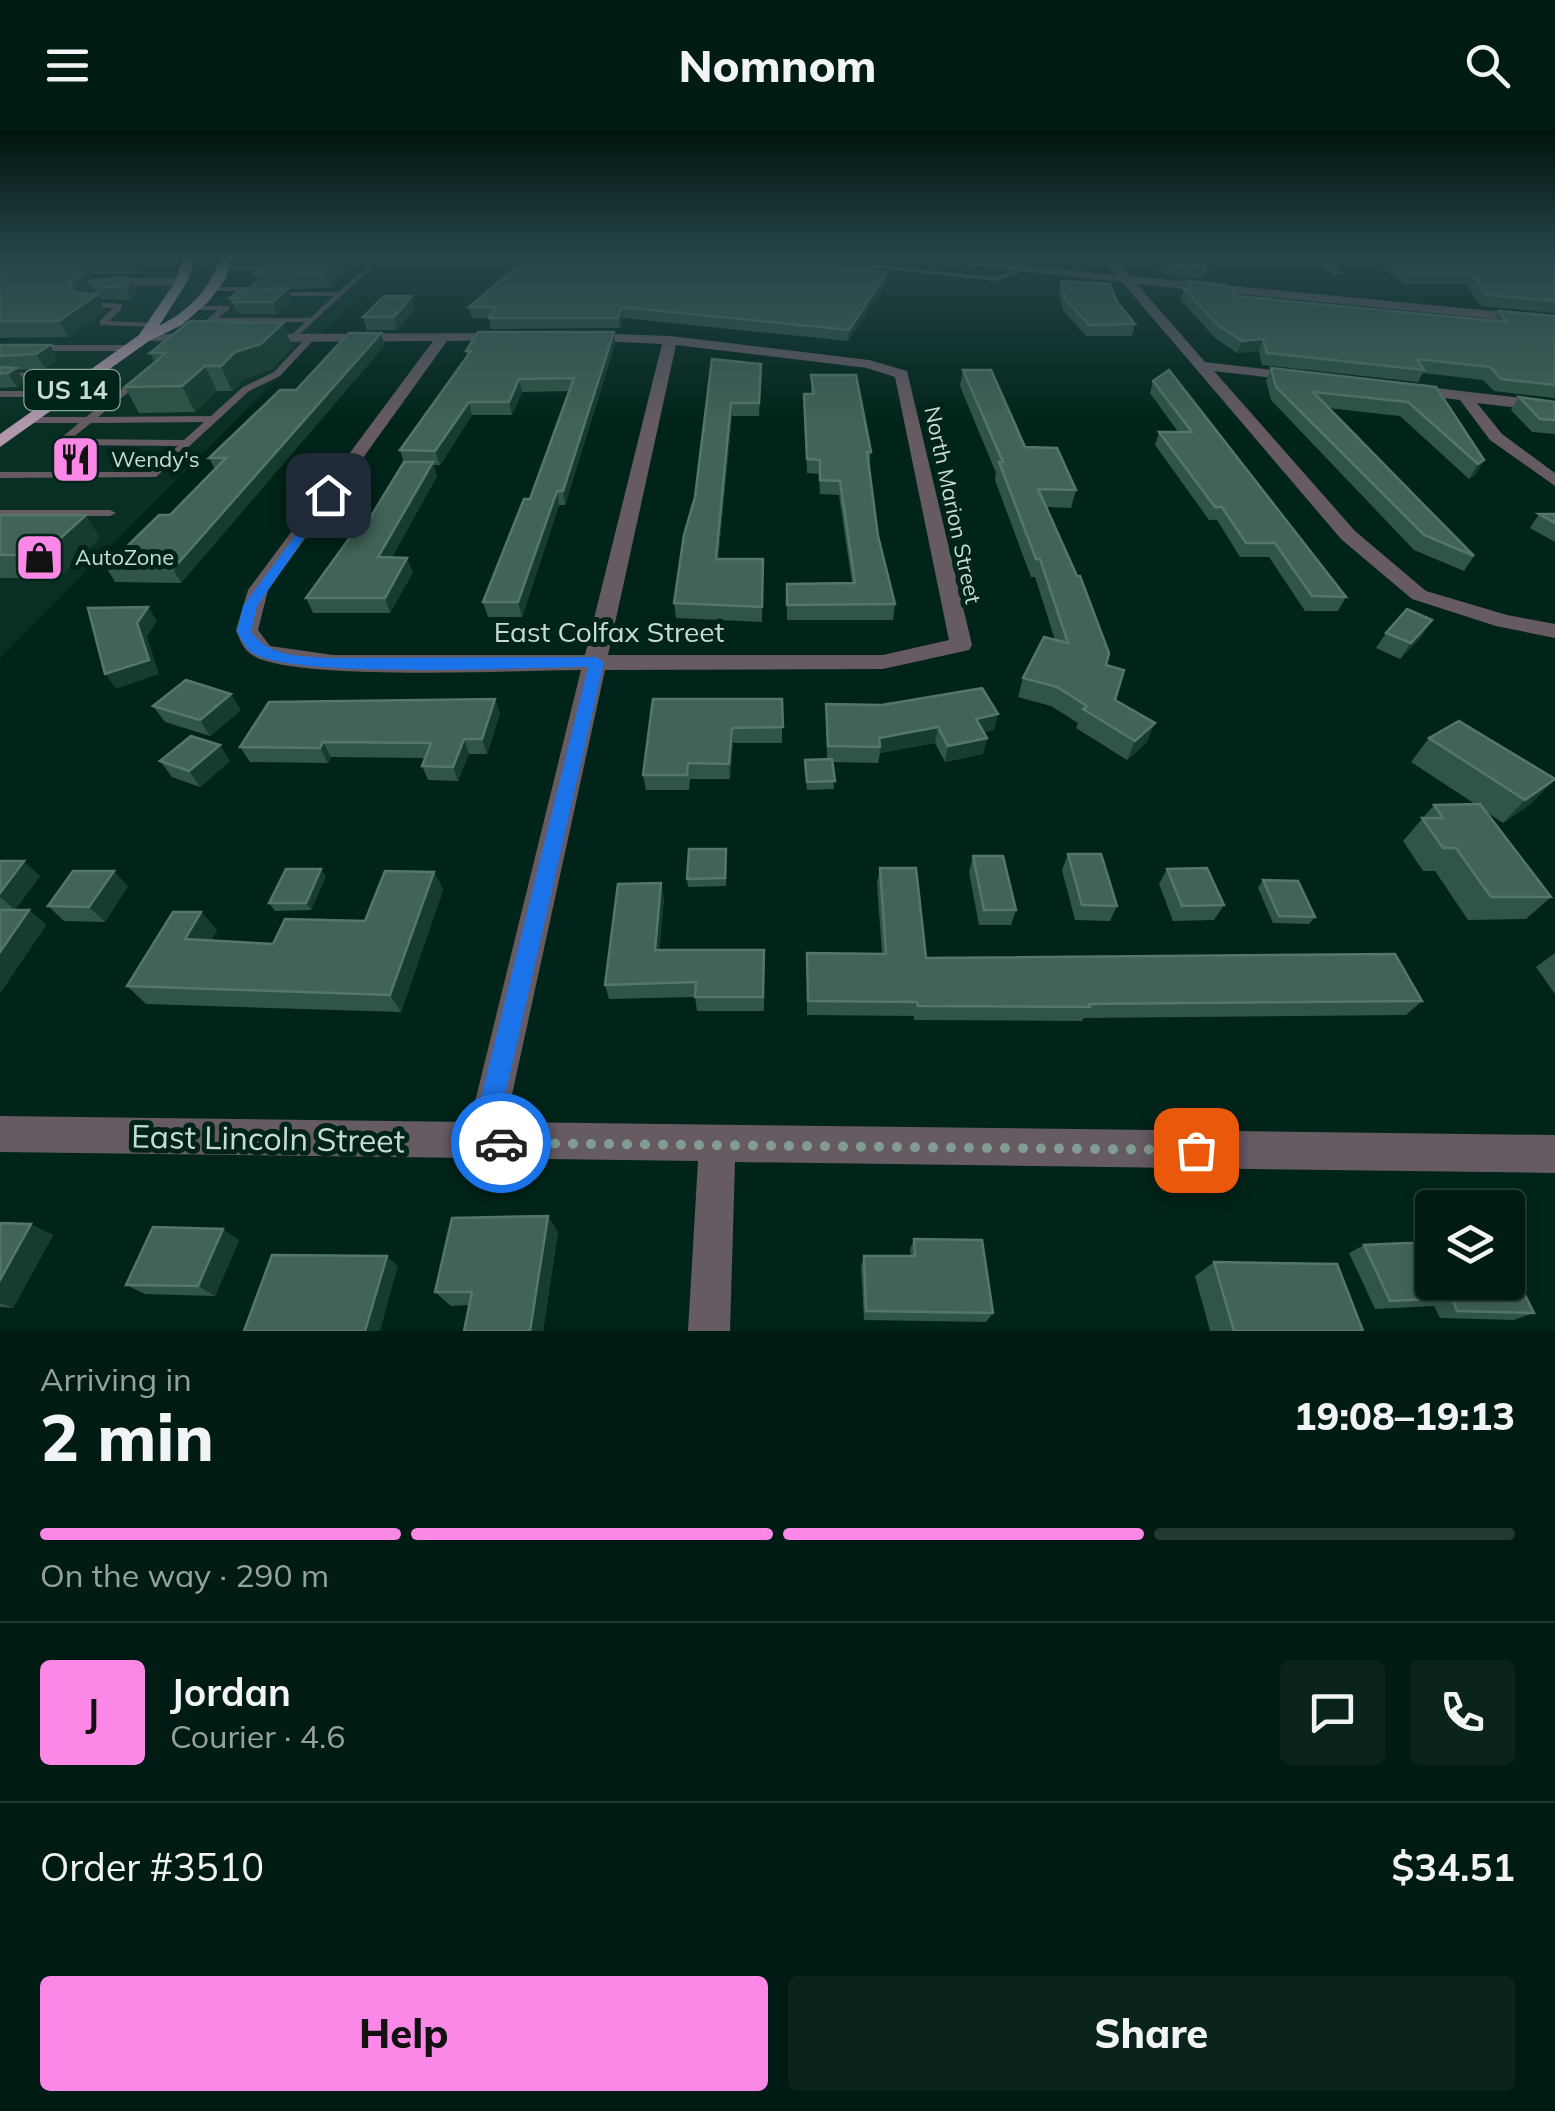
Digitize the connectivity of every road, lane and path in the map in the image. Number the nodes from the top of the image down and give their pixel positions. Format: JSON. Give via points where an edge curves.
{"nodes":[{"id":1,"x":113,"y":312,"type":"edge"},
{"id":2,"x":159,"y":312,"type":"edge"},
{"id":3,"x":188,"y":312,"type":"edge"},
{"id":4,"x":221,"y":312,"type":"edge"},
{"id":5,"x":321,"y":312,"type":"edge"},
{"id":6,"x":1153,"y":312,"type":"edge"},
{"id":7,"x":1453,"y":312,"type":"edge"},
{"id":8,"x":312,"y":320,"type":"junction"},
{"id":9,"x":1555,"y":322,"type":"edge"},
{"id":10,"x":142,"y":337,"type":"junction"},
{"id":11,"x":443,"y":337,"type":"junction"},
{"id":12,"x":534,"y":337,"type":"edge"},
{"id":13,"x":571,"y":337,"type":"edge"},
{"id":14,"x":192,"y":338,"type":"junction"},
{"id":15,"x":226,"y":338,"type":"edge"},
{"id":16,"x":242,"y":338,"type":"edge"},
{"id":17,"x":293,"y":338,"type":"junction"},
{"id":18,"x":312,"y":338,"type":"junction"},
{"id":19,"x":670,"y":340,"type":"junction"},
{"id":20,"x":177,"y":349,"type":"edge"},
{"id":21,"x":0,"y":352,"type":"edge"},
{"id":22,"x":1197,"y":365,"type":"junction"},
{"id":23,"x":96,"y":373,"type":"junction"},
{"id":24,"x":147,"y":373,"type":"edge"},
{"id":25,"x":0,"y":376,"type":"edge"},
{"id":26,"x":1312,"y":378,"type":"edge"},
{"id":27,"x":1388,"y":388,"type":"edge"},
{"id":28,"x":0,"y":394,"type":"edge"},
{"id":29,"x":67,"y":394,"type":"junction"},
{"id":30,"x":1465,"y":397,"type":"junction"},
{"id":31,"x":1555,"y":407,"type":"edge"},
{"id":32,"x":214,"y":419,"type":"junction"},
{"id":33,"x":87,"y":420,"type":"junction"},
{"id":34,"x":16,"y":427,"type":"edge"},
{"id":35,"x":0,"y":442,"type":"edge"},
{"id":36,"x":189,"y":443,"type":"junction"},
{"id":37,"x":0,"y":475,"type":"edge"},
{"id":38,"x":1555,"y":480,"type":"edge"},
{"id":39,"x":0,"y":513,"type":"edge"},
{"id":40,"x":110,"y":513,"type":"dead end"},
{"id":41,"x":1555,"y":631,"type":"edge"},
{"id":42,"x":961,"y":646,"type":"joint"},
{"id":43,"x":596,"y":662,"type":"junction"},
{"id":44,"x":0,"y":1134,"type":"edge"},
{"id":45,"x":482,"y":1142,"type":"junction"},
{"id":46,"x":717,"y":1146,"type":"junction"},
{"id":47,"x":1555,"y":1154,"type":"edge"},
{"id":48,"x":709,"y":1331,"type":"edge"}],
"edges":[{"from":1,"to":10,"type":"lane","via":[[103,323]]},
{"from":2,"to":10,"type":"main road","number":"US 14"},
{"from":3,"to":10,"type":"main road","number":"US 14"},
{"from":4,"to":8,"type":"lane","via":[[210,320]]},
{"from":5,"to":8,"type":"lane"},
{"from":6,"to":22,"type":"street"},
{"from":7,"to":9,"type":"street"},
{"from":8,"to":17,"type":"lane"},
{"from":10,"to":14,"type":"street"},
{"from":10,"to":21,"type":"lane"},
{"from":10,"to":23,"type":"main road","number":"US 14"},
{"from":11,"to":12,"type":"street"},
{"from":11,"to":18,"type":"street"},
{"from":11,"to":43,"type":"street","name":"East Colfax Street","via":[[258,590],[244,632],[256,650],[289,660]]},
{"from":13,"to":19,"type":"street"},
{"from":14,"to":15,"type":"street"},
{"from":14,"to":20,"type":"lane"},
{"from":16,"to":17,"type":"street"},
{"from":17,"to":18,"type":"street"},
{"from":18,"to":32,"type":"lane","via":[[278,374],[246,389]]},
{"from":19,"to":42,"type":"street","name":"North Marion Street","via":[[869,364],[902,374]]},
{"from":19,"to":43,"type":"street"},
{"from":22,"to":26,"type":"street"},
{"from":22,"to":41,"type":"street","via":[[1348,535],[1419,595]]},
{"from":23,"to":25,"type":"lane"},
{"from":23,"to":29,"type":"main road","number":"US 14"},
{"from":24,"to":33,"type":"lane"},
{"from":27,"to":30,"type":"street"},
{"from":28,"to":29,"type":"lane"},
{"from":29,"to":34,"type":"main road","number":"US 14"},
{"from":30,"to":31,"type":"street"},
{"from":30,"to":38,"type":"street","via":[[1496,438]]},
{"from":32,"to":33,"type":"lane"},
{"from":32,"to":36,"type":"lane"},
{"from":33,"to":34,"type":"lane"},
{"from":33,"to":36,"type":"lane","via":[[66,442]]},
{"from":34,"to":35,"type":"main road","number":"US 14"},
{"from":36,"to":37,"type":"lane","via":[[152,475]]},
{"from":39,"to":40,"type":"lane"},
{"from":42,"to":43,"type":"street","name":"East Colfax Street","via":[[883,662]]},
{"from":43,"to":45,"type":"street"},
{"from":44,"to":45,"type":"street","name":"East Lincoln Street"},
{"from":45,"to":46,"type":"street","name":"East Lincoln Street"},
{"from":46,"to":47,"type":"street","name":"East Lincoln Street"},
{"from":46,"to":48,"type":"street"}]}
